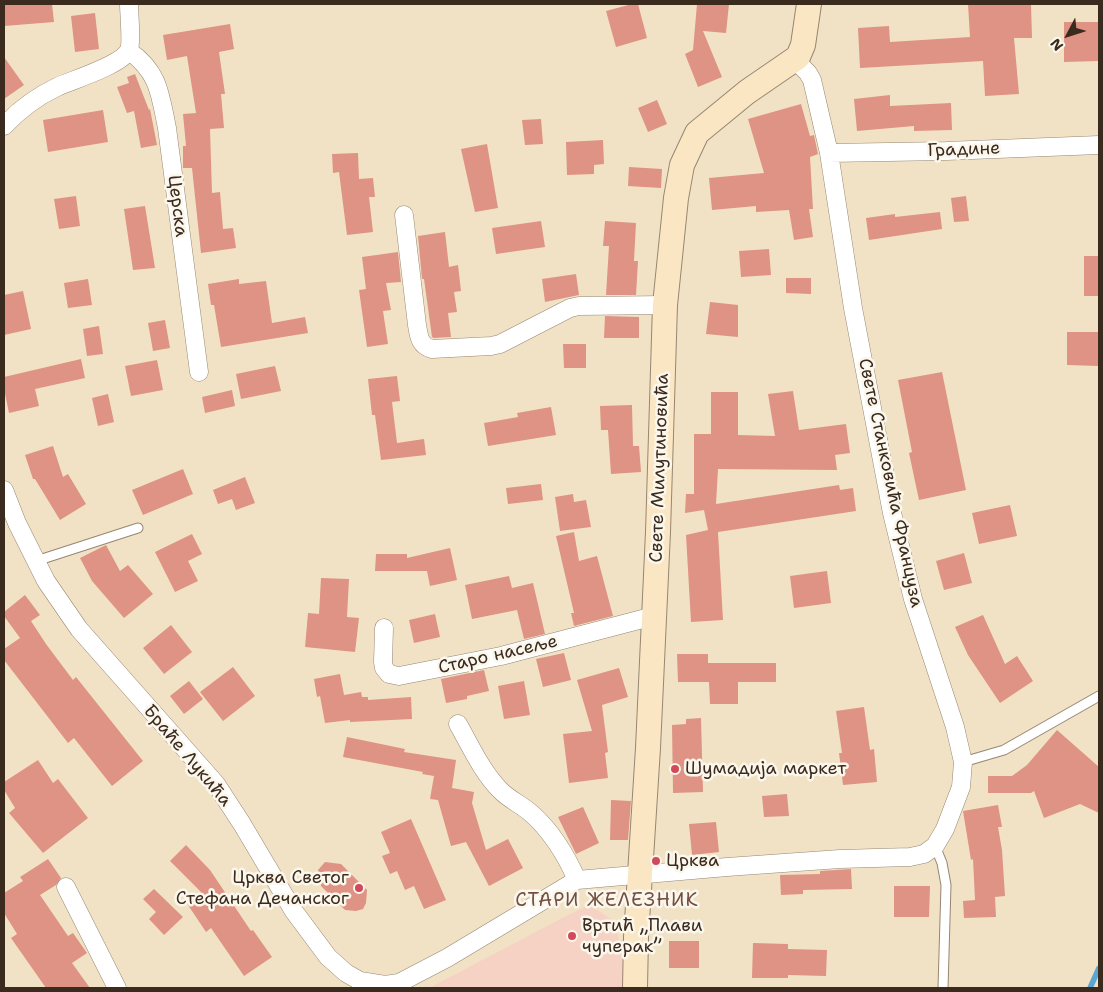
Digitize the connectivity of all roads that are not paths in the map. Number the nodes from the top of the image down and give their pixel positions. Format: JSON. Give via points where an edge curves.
{"nodes":[{"id":1,"x":129,"y":4,"type":"edge"},
{"id":2,"x":809,"y":4,"type":"edge"},
{"id":3,"x":129,"y":51,"type":"junction"},
{"id":4,"x":795,"y":60,"type":"junction"},
{"id":5,"x":4,"y":126,"type":"edge"},
{"id":6,"x":1099,"y":145,"type":"edge"},
{"id":7,"x":828,"y":153,"type":"junction"},
{"id":8,"x":404,"y":215,"type":"dead end"},
{"id":9,"x":665,"y":305,"type":"junction"},
{"id":10,"x":199,"y":372,"type":"dead end"},
{"id":11,"x":4,"y":490,"type":"edge"},
{"id":12,"x":138,"y":528,"type":"dead end"},
{"id":13,"x":36,"y":561,"type":"junction"},
{"id":14,"x":654,"y":616,"type":"junction"},
{"id":15,"x":384,"y":628,"type":"dead end"},
{"id":16,"x":1099,"y":696,"type":"edge"},
{"id":17,"x":458,"y":724,"type":"dead end"},
{"id":18,"x":963,"y":762,"type":"junction"},
{"id":19,"x":935,"y":846,"type":"junction"},
{"id":20,"x":640,"y":875,"type":"junction"},
{"id":21,"x":577,"y":880,"type":"junction"},
{"id":22,"x":66,"y":887,"type":"dead end"},
{"id":23,"x":367,"y":986,"type":"edge"},
{"id":24,"x":117,"y":988,"type":"edge"},
{"id":25,"x":635,"y":988,"type":"edge"},
{"id":26,"x":943,"y":988,"type":"edge"}],
"edges":[{"from":1,"to":3,"type":"street"},
{"from":2,"to":4,"type":"street","via":[[803,45]]},
{"from":3,"to":5,"type":"street","via":[[99,70],[56,87]]},
{"from":3,"to":10,"type":"street","name":"Церска","via":[[146,65],[159,90],[167,128]]},
{"from":4,"to":7,"type":"street","name":"Свете Станковића Француза","via":[[812,80]]},
{"from":4,"to":9,"type":"street","name":"Свете Милутиновића","via":[[747,92],[697,134],[692,142],[682,165],[676,198]]},
{"from":6,"to":7,"type":"street","name":"Градине"},
{"from":7,"to":18,"type":"street","name":"Свете Станковића Француза","via":[[853,308],[892,513],[913,599],[955,727]]},
{"from":8,"to":9,"type":"street","via":[[417,325],[420,341],[425,347],[500,344],[579,306]]},
{"from":9,"to":14,"type":"street","name":"Свете Милутиновића"},
{"from":11,"to":13,"type":"street","name":"Браће Лукића"},
{"from":12,"to":13,"type":"lane"},
{"from":13,"to":23,"type":"street","name":"Браће Лукића","via":[[79,629],[216,784],[293,910],[328,957]]},
{"from":14,"to":15,"type":"street","name":"Старо насеље","via":[[501,656],[395,676],[384,668]]},
{"from":14,"to":20,"type":"street","name":"Свете Милутиновића"},
{"from":16,"to":18,"type":"lane","via":[[1004,750]]},
{"from":17,"to":21,"type":"street","via":[[486,774],[552,835]]},
{"from":18,"to":19,"type":"street","name":"Свете Станковића Француза","via":[[961,787]]},
{"from":19,"to":20,"type":"street","via":[[910,858],[727,866]]},
{"from":19,"to":26,"type":"lane","via":[[946,885]]},
{"from":20,"to":21,"type":"street","name":"Браће Лукића"},
{"from":20,"to":25,"type":"street","name":"Свете Милутиновића"},
{"from":21,"to":23,"type":"street","name":"Браће Лукића","via":[[399,983]]},
{"from":22,"to":24,"type":"street"}]}
